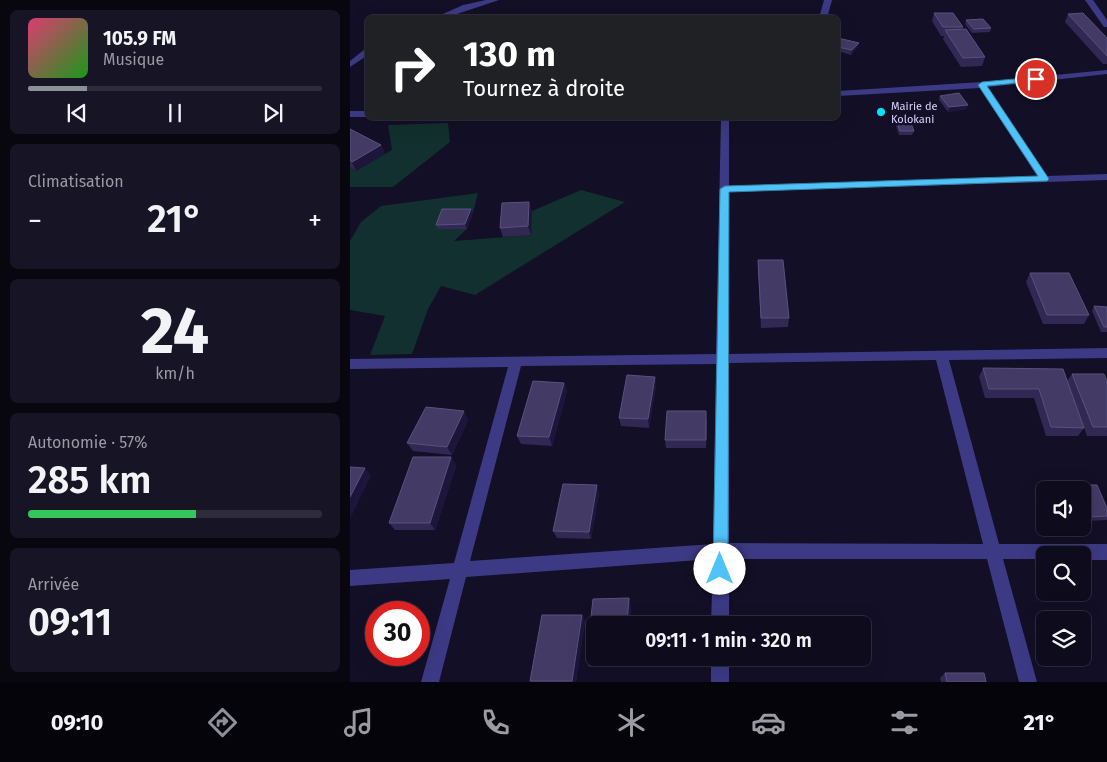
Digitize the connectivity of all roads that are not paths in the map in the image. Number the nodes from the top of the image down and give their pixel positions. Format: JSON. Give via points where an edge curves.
{"nodes":[{"id":1,"x":495,"y":0,"type":"edge"},
{"id":2,"x":828,"y":0,"type":"edge"},
{"id":3,"x":1089,"y":0,"type":"edge"},
{"id":4,"x":445,"y":15,"type":"edge"},
{"id":5,"x":824,"y":15,"type":"edge"},
{"id":6,"x":1107,"y":25,"type":"edge"},
{"id":7,"x":365,"y":54,"type":"edge"},
{"id":8,"x":350,"y":65,"type":"edge"},
{"id":9,"x":1107,"y":72,"type":"edge"},
{"id":10,"x":982,"y":85,"type":"junction"},
{"id":11,"x":840,"y":93,"type":"edge"},
{"id":12,"x":350,"y":114,"type":"edge"},
{"id":13,"x":365,"y":114,"type":"edge"},
{"id":14,"x":726,"y":120,"type":"edge"},
{"id":15,"x":1107,"y":177,"type":"edge"},
{"id":16,"x":1044,"y":179,"type":"junction"},
{"id":17,"x":725,"y":189,"type":"junction"},
{"id":18,"x":1107,"y":353,"type":"edge"},
{"id":19,"x":941,"y":355,"type":"junction"},
{"id":20,"x":723,"y":358,"type":"junction"},
{"id":21,"x":516,"y":362,"type":"junction"},
{"id":22,"x":350,"y":364,"type":"edge"},
{"id":23,"x":720,"y":550,"type":"junction"},
{"id":24,"x":994,"y":552,"type":"junction"},
{"id":25,"x":1107,"y":552,"type":"edge"},
{"id":26,"x":460,"y":570,"type":"junction"},
{"id":27,"x":350,"y":578,"type":"edge"},
{"id":28,"x":720,"y":616,"type":"edge"},
{"id":29,"x":720,"y":666,"type":"edge"},
{"id":30,"x":430,"y":682,"type":"edge"},
{"id":31,"x":720,"y":682,"type":"edge"},
{"id":32,"x":1028,"y":682,"type":"edge"}],
"edges":[{"from":1,"to":4,"type":"street"},
{"from":2,"to":5,"type":"street"},
{"from":3,"to":6,"type":"street"},
{"from":7,"to":8,"type":"street"},
{"from":9,"to":10,"type":"street"},
{"from":10,"to":11,"type":"street"},
{"from":10,"to":16,"type":"street"},
{"from":12,"to":13,"type":"street"},
{"from":14,"to":17,"type":"street"},
{"from":15,"to":16,"type":"street"},
{"from":16,"to":17,"type":"street"},
{"from":17,"to":20,"type":"street"},
{"from":18,"to":19,"type":"street"},
{"from":19,"to":20,"type":"street"},
{"from":19,"to":24,"type":"street"},
{"from":20,"to":21,"type":"street"},
{"from":20,"to":23,"type":"street"},
{"from":21,"to":22,"type":"street"},
{"from":21,"to":26,"type":"street"},
{"from":23,"to":24,"type":"street"},
{"from":23,"to":26,"type":"street"},
{"from":23,"to":28,"type":"street"},
{"from":24,"to":25,"type":"street"},
{"from":24,"to":32,"type":"street"},
{"from":26,"to":27,"type":"street"},
{"from":26,"to":30,"type":"street"},
{"from":29,"to":31,"type":"street"}]}
